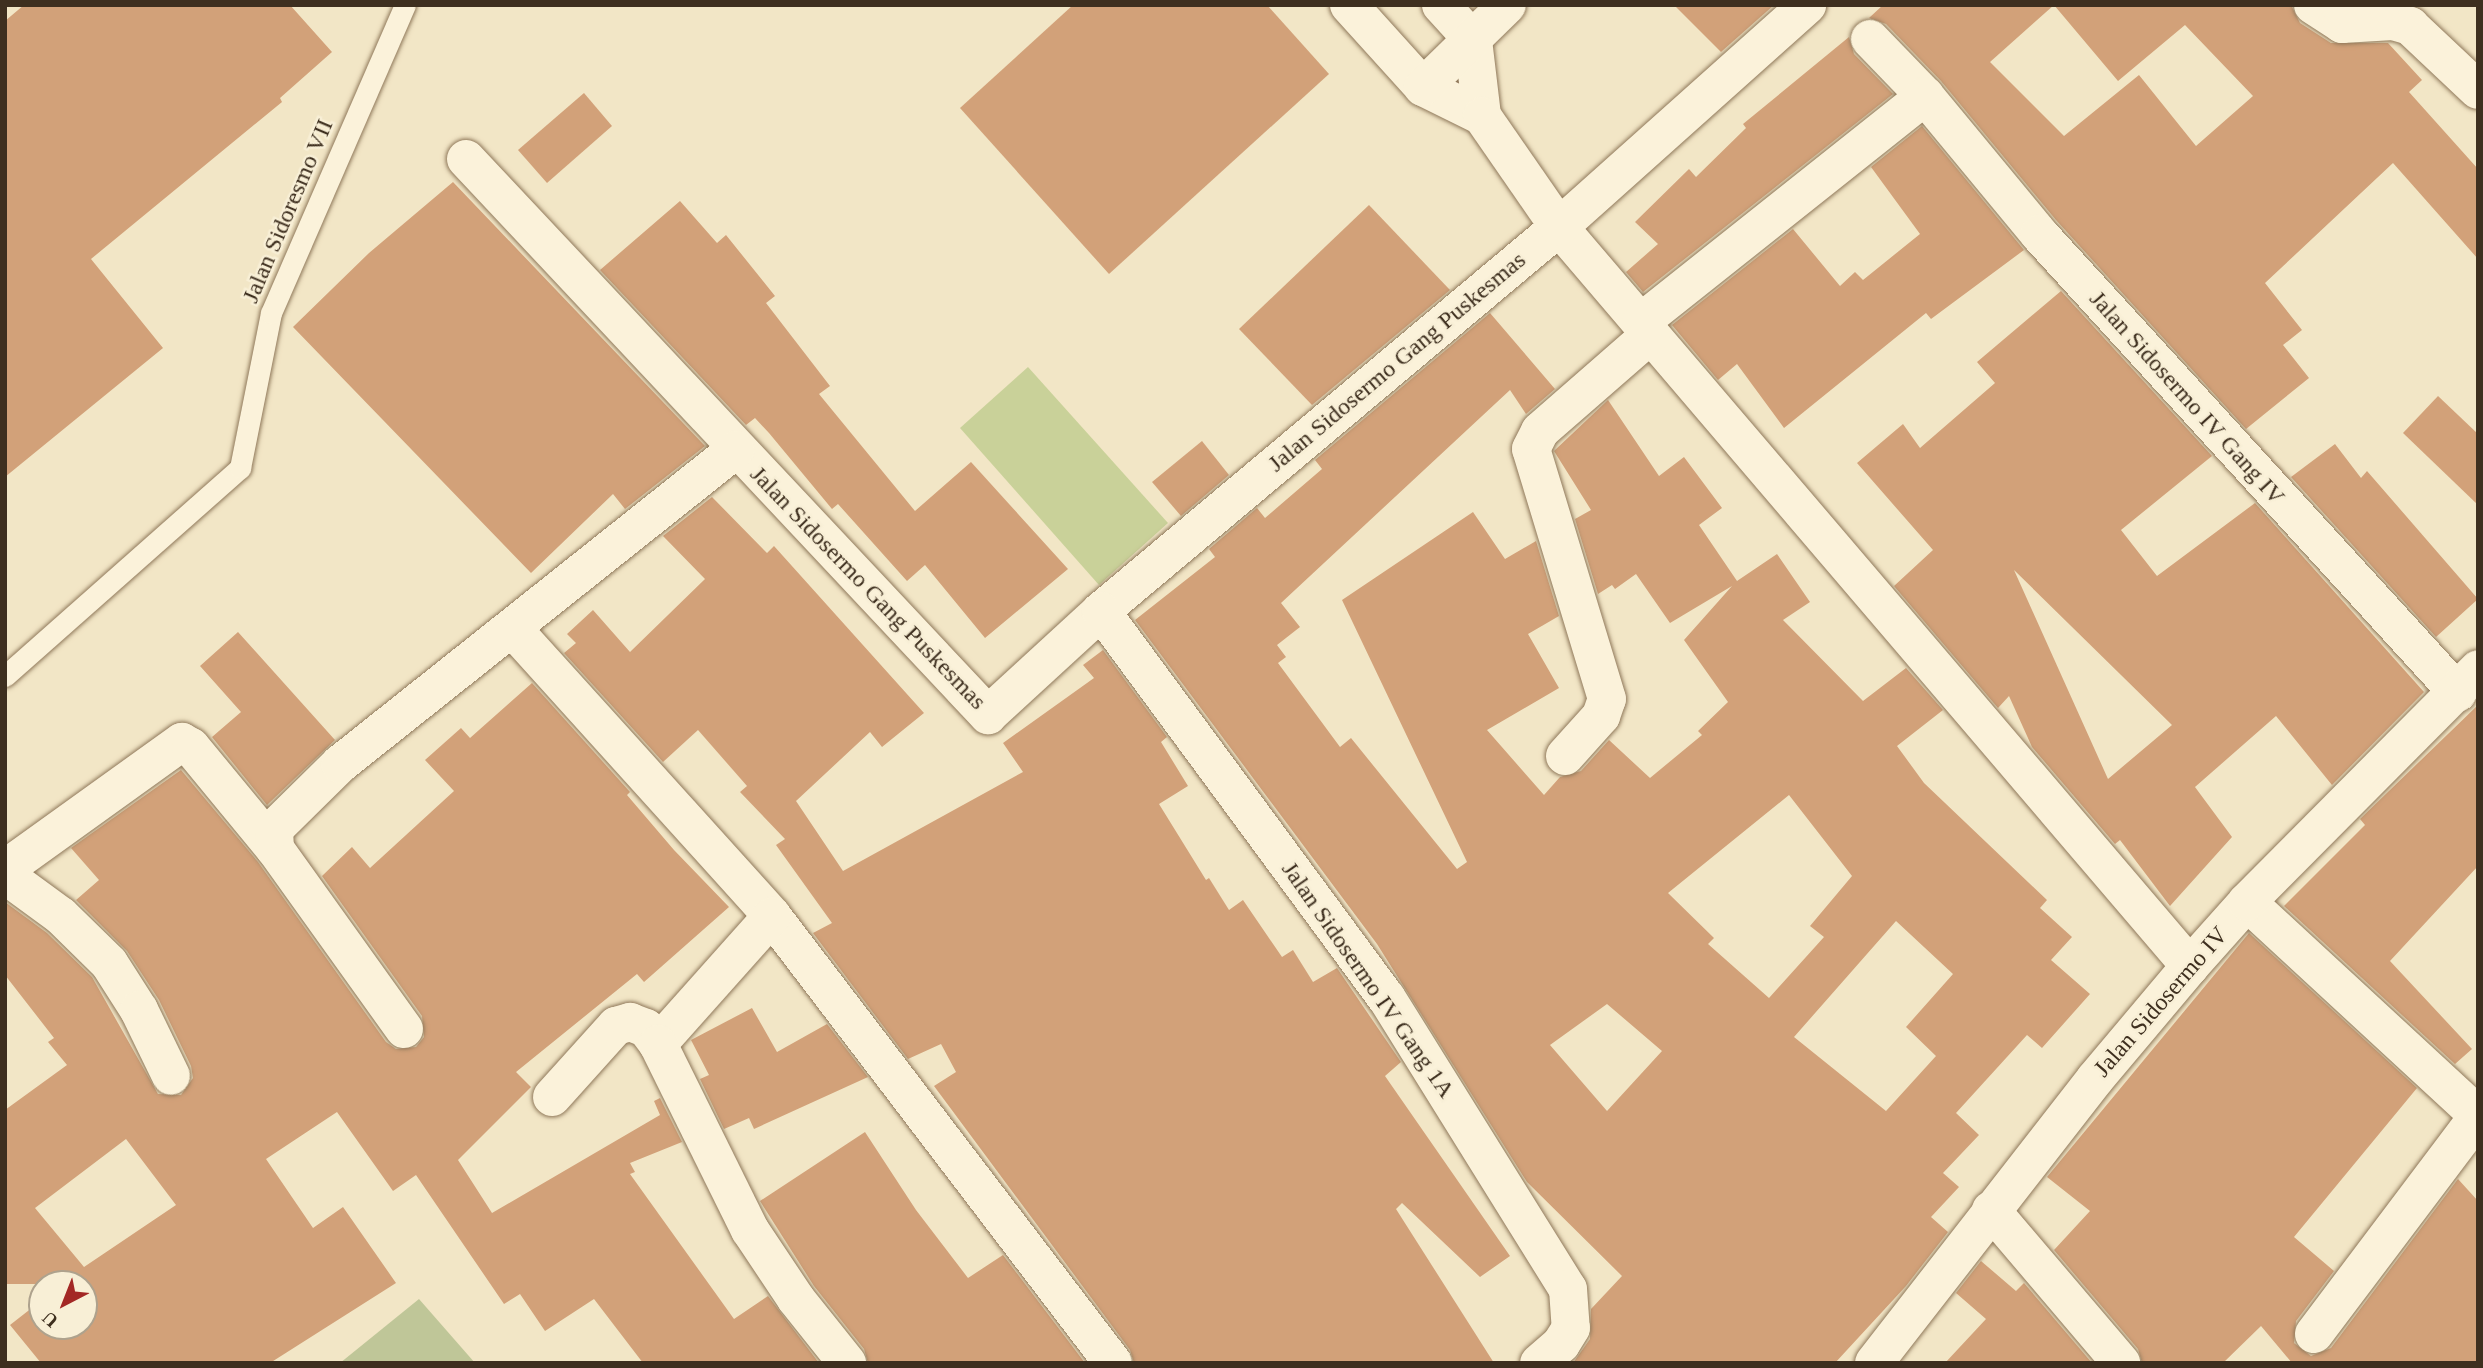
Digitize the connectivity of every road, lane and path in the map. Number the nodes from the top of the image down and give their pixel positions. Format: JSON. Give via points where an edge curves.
{"nodes":[{"id":1,"x":405,"y":5,"type":"edge"},
{"id":2,"x":1349,"y":5,"type":"edge"},
{"id":3,"x":1441,"y":5,"type":"edge"},
{"id":4,"x":1507,"y":5,"type":"edge"},
{"id":5,"x":1807,"y":5,"type":"edge"},
{"id":6,"x":2313,"y":5,"type":"edge"},
{"id":7,"x":1870,"y":39,"type":"dead end"},
{"id":8,"x":1473,"y":40,"type":"junction"},
{"id":9,"x":1423,"y":87,"type":"junction"},
{"id":10,"x":2478,"y":90,"type":"edge"},
{"id":11,"x":1925,"y":96,"type":"junction"},
{"id":12,"x":1482,"y":116,"type":"junction"},
{"id":13,"x":466,"y":159,"type":"dead end"},
{"id":14,"x":1559,"y":226,"type":"junction"},
{"id":15,"x":1646,"y":328,"type":"junction"},
{"id":16,"x":735,"y":450,"type":"junction"},
{"id":17,"x":1101,"y":611,"type":"junction"},
{"id":18,"x":513,"y":629,"type":"junction"},
{"id":19,"x":5,"y":676,"type":"edge"},
{"id":20,"x":2468,"y":681,"type":"edge"},
{"id":21,"x":1565,"y":756,"type":"dead end"},
{"id":22,"x":275,"y":849,"type":"junction"},
{"id":23,"x":5,"y":869,"type":"edge"},
{"id":24,"x":5,"y":876,"type":"edge"},
{"id":25,"x":2247,"y":902,"type":"junction"},
{"id":26,"x":772,"y":916,"type":"junction"},
{"id":27,"x":2190,"y":966,"type":"junction"},
{"id":28,"x":404,"y":1029,"type":"dead end"},
{"id":29,"x":658,"y":1044,"type":"junction"},
{"id":30,"x":171,"y":1076,"type":"dead end"},
{"id":31,"x":552,"y":1097,"type":"dead end"},
{"id":32,"x":2478,"y":1115,"type":"edge"},
{"id":33,"x":1991,"y":1210,"type":"junction"},
{"id":34,"x":2314,"y":1334,"type":"dead end"},
{"id":35,"x":2120,"y":1362,"type":"edge"},
{"id":36,"x":847,"y":1363,"type":"edge"},
{"id":37,"x":1113,"y":1363,"type":"edge"},
{"id":38,"x":1539,"y":1363,"type":"edge"},
{"id":39,"x":1874,"y":1363,"type":"edge"}],
"edges":[{"from":1,"to":19,"type":"lane","name":"Jalan Sidoresmo VII","via":[[271,313],[240,468]]},
{"from":2,"to":9,"type":"street"},
{"from":3,"to":8,"type":"street"},
{"from":4,"to":8,"type":"street"},
{"from":5,"to":14,"type":"street","name":"Jalan Sidosermo Gang Puskesmas"},
{"from":6,"to":10,"type":"street","via":[[2342,24],[2393,20],[2410,26]]},
{"from":7,"to":11,"type":"street","name":"Jalan Sidosermo IV Gang IV"},
{"from":8,"to":9,"type":"street"},
{"from":8,"to":12,"type":"street"},
{"from":9,"to":12,"type":"street"},
{"from":11,"to":15,"type":"street"},
{"from":11,"to":20,"type":"street","name":"Jalan Sidosermo IV Gang IV","via":[[2039,234]]},
{"from":12,"to":14,"type":"street"},
{"from":13,"to":16,"type":"street","name":"Jalan Sidosermo Gang Puskesmas"},
{"from":14,"to":15,"type":"street"},
{"from":14,"to":17,"type":"street","name":"Jalan Sidosermo Gang Puskesmas"},
{"from":15,"to":21,"type":"street","via":[[1541,431],[1531,449],[1607,699],[1601,716]]},
{"from":15,"to":27,"type":"street"},
{"from":16,"to":17,"type":"street","name":"Jalan Sidosermo Gang Puskesmas","via":[[988,715]]},
{"from":16,"to":18,"type":"street"},
{"from":17,"to":38,"type":"street","name":"Jalan Sidosermo IV Gang 1A","via":[[1386,997],[1568,1289],[1571,1328]]},
{"from":18,"to":22,"type":"street","via":[[340,764],[281,818],[274,828]]},
{"from":18,"to":26,"type":"street"},
{"from":20,"to":25,"type":"street","name":"Jalan Sidosermo IV"},
{"from":22,"to":23,"type":"street","via":[[191,747],[182,742]]},
{"from":22,"to":28,"type":"street"},
{"from":24,"to":30,"type":"street","via":[[61,916],[109,964],[139,1010]]},
{"from":25,"to":27,"type":"street","name":"Jalan Sidosermo IV"},
{"from":25,"to":32,"type":"street"},
{"from":26,"to":29,"type":"street"},
{"from":26,"to":37,"type":"street"},
{"from":27,"to":33,"type":"street","name":"Jalan Sidosermo IV"},
{"from":29,"to":31,"type":"street","via":[[637,1022],[616,1026]]},
{"from":29,"to":36,"type":"street","via":[[750,1230]]},
{"from":32,"to":34,"type":"street"},
{"from":33,"to":35,"type":"street"},
{"from":33,"to":39,"type":"street","name":"Jalan Sidosermo IV"}]}
